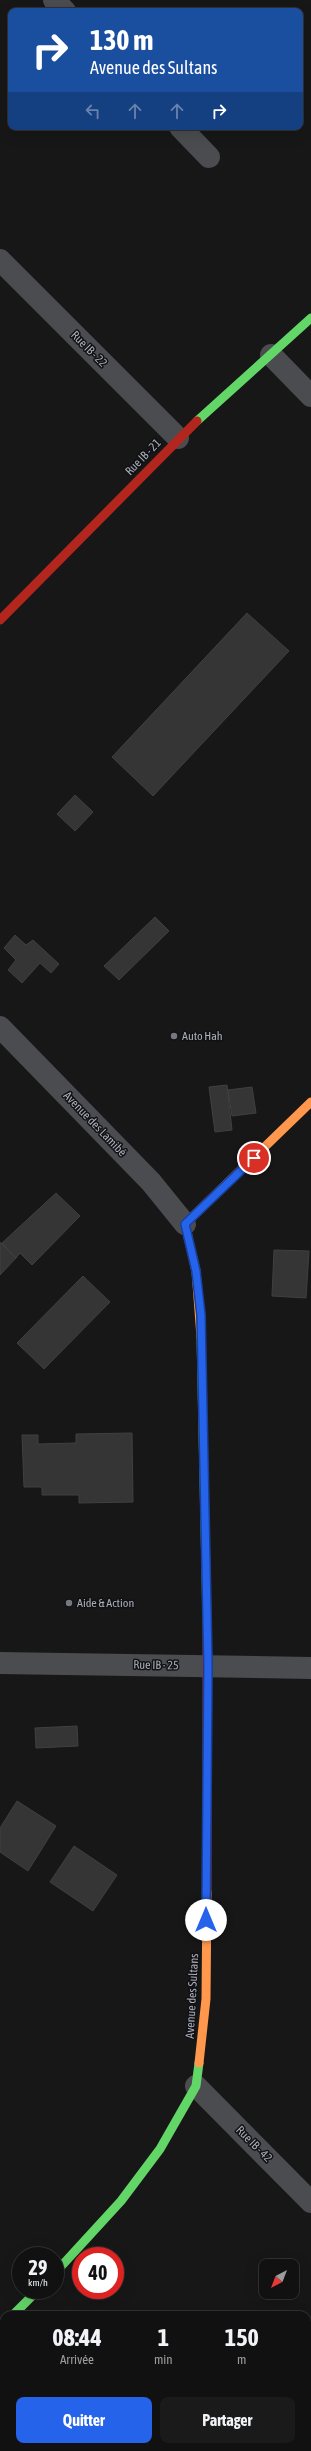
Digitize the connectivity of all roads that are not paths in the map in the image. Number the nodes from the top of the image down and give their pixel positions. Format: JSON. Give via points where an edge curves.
{"nodes":[{"id":1,"x":54,"y":0,"type":"edge"},
{"id":2,"x":62,"y":8,"type":"edge"},
{"id":3,"x":183,"y":130,"type":"edge"},
{"id":4,"x":209,"y":157,"type":"dead end"},
{"id":5,"x":0,"y":260,"type":"edge"},
{"id":6,"x":311,"y":318,"type":"edge"},
{"id":7,"x":270,"y":355,"type":"junction"},
{"id":8,"x":311,"y":396,"type":"edge"},
{"id":9,"x":178,"y":438,"type":"junction"},
{"id":10,"x":0,"y":620,"type":"edge"},
{"id":11,"x":3,"y":1035,"type":"edge"},
{"id":12,"x":311,"y":1102,"type":"edge"},
{"id":13,"x":185,"y":1224,"type":"junction"},
{"id":14,"x":0,"y":1662,"type":"edge"},
{"id":15,"x":208,"y":1666,"type":"junction"},
{"id":16,"x":311,"y":1668,"type":"edge"},
{"id":17,"x":196,"y":2086,"type":"junction"},
{"id":18,"x":311,"y":2202,"type":"edge"},
{"id":19,"x":64,"y":2263,"type":"edge"},
{"id":20,"x":29,"y":2299,"type":"edge"},
{"id":21,"x":18,"y":2311,"type":"edge"}],
"edges":[{"from":1,"to":2,"type":"street"},
{"from":3,"to":4,"type":"street"},
{"from":5,"to":9,"type":"street","name":"Rue IB - 22"},
{"from":6,"to":7,"type":"street","name":"Rue IB - 21"},
{"from":7,"to":8,"type":"street"},
{"from":7,"to":9,"type":"street","name":"Rue IB - 21"},
{"from":9,"to":10,"type":"street","name":"Rue IB - 21"},
{"from":11,"to":13,"type":"street","name":"Avenue des Lamibé","via":[[151,1182]]},
{"from":12,"to":13,"type":"street"},
{"from":13,"to":15,"type":"street","name":"Avenue des Sultans","via":[[196,1271],[201,1315]]},
{"from":14,"to":15,"type":"street","name":"Rue IB - 25"},
{"from":15,"to":16,"type":"street","name":"Rue IB - 25"},
{"from":15,"to":17,"type":"street","name":"Avenue des Sultans","via":[[206,1999]]},
{"from":17,"to":18,"type":"street","name":"Rue IB - 42"},
{"from":17,"to":19,"type":"street","name":"Avenue des Sultans","via":[[160,2149],[122,2200]]},
{"from":20,"to":21,"type":"street"}]}
